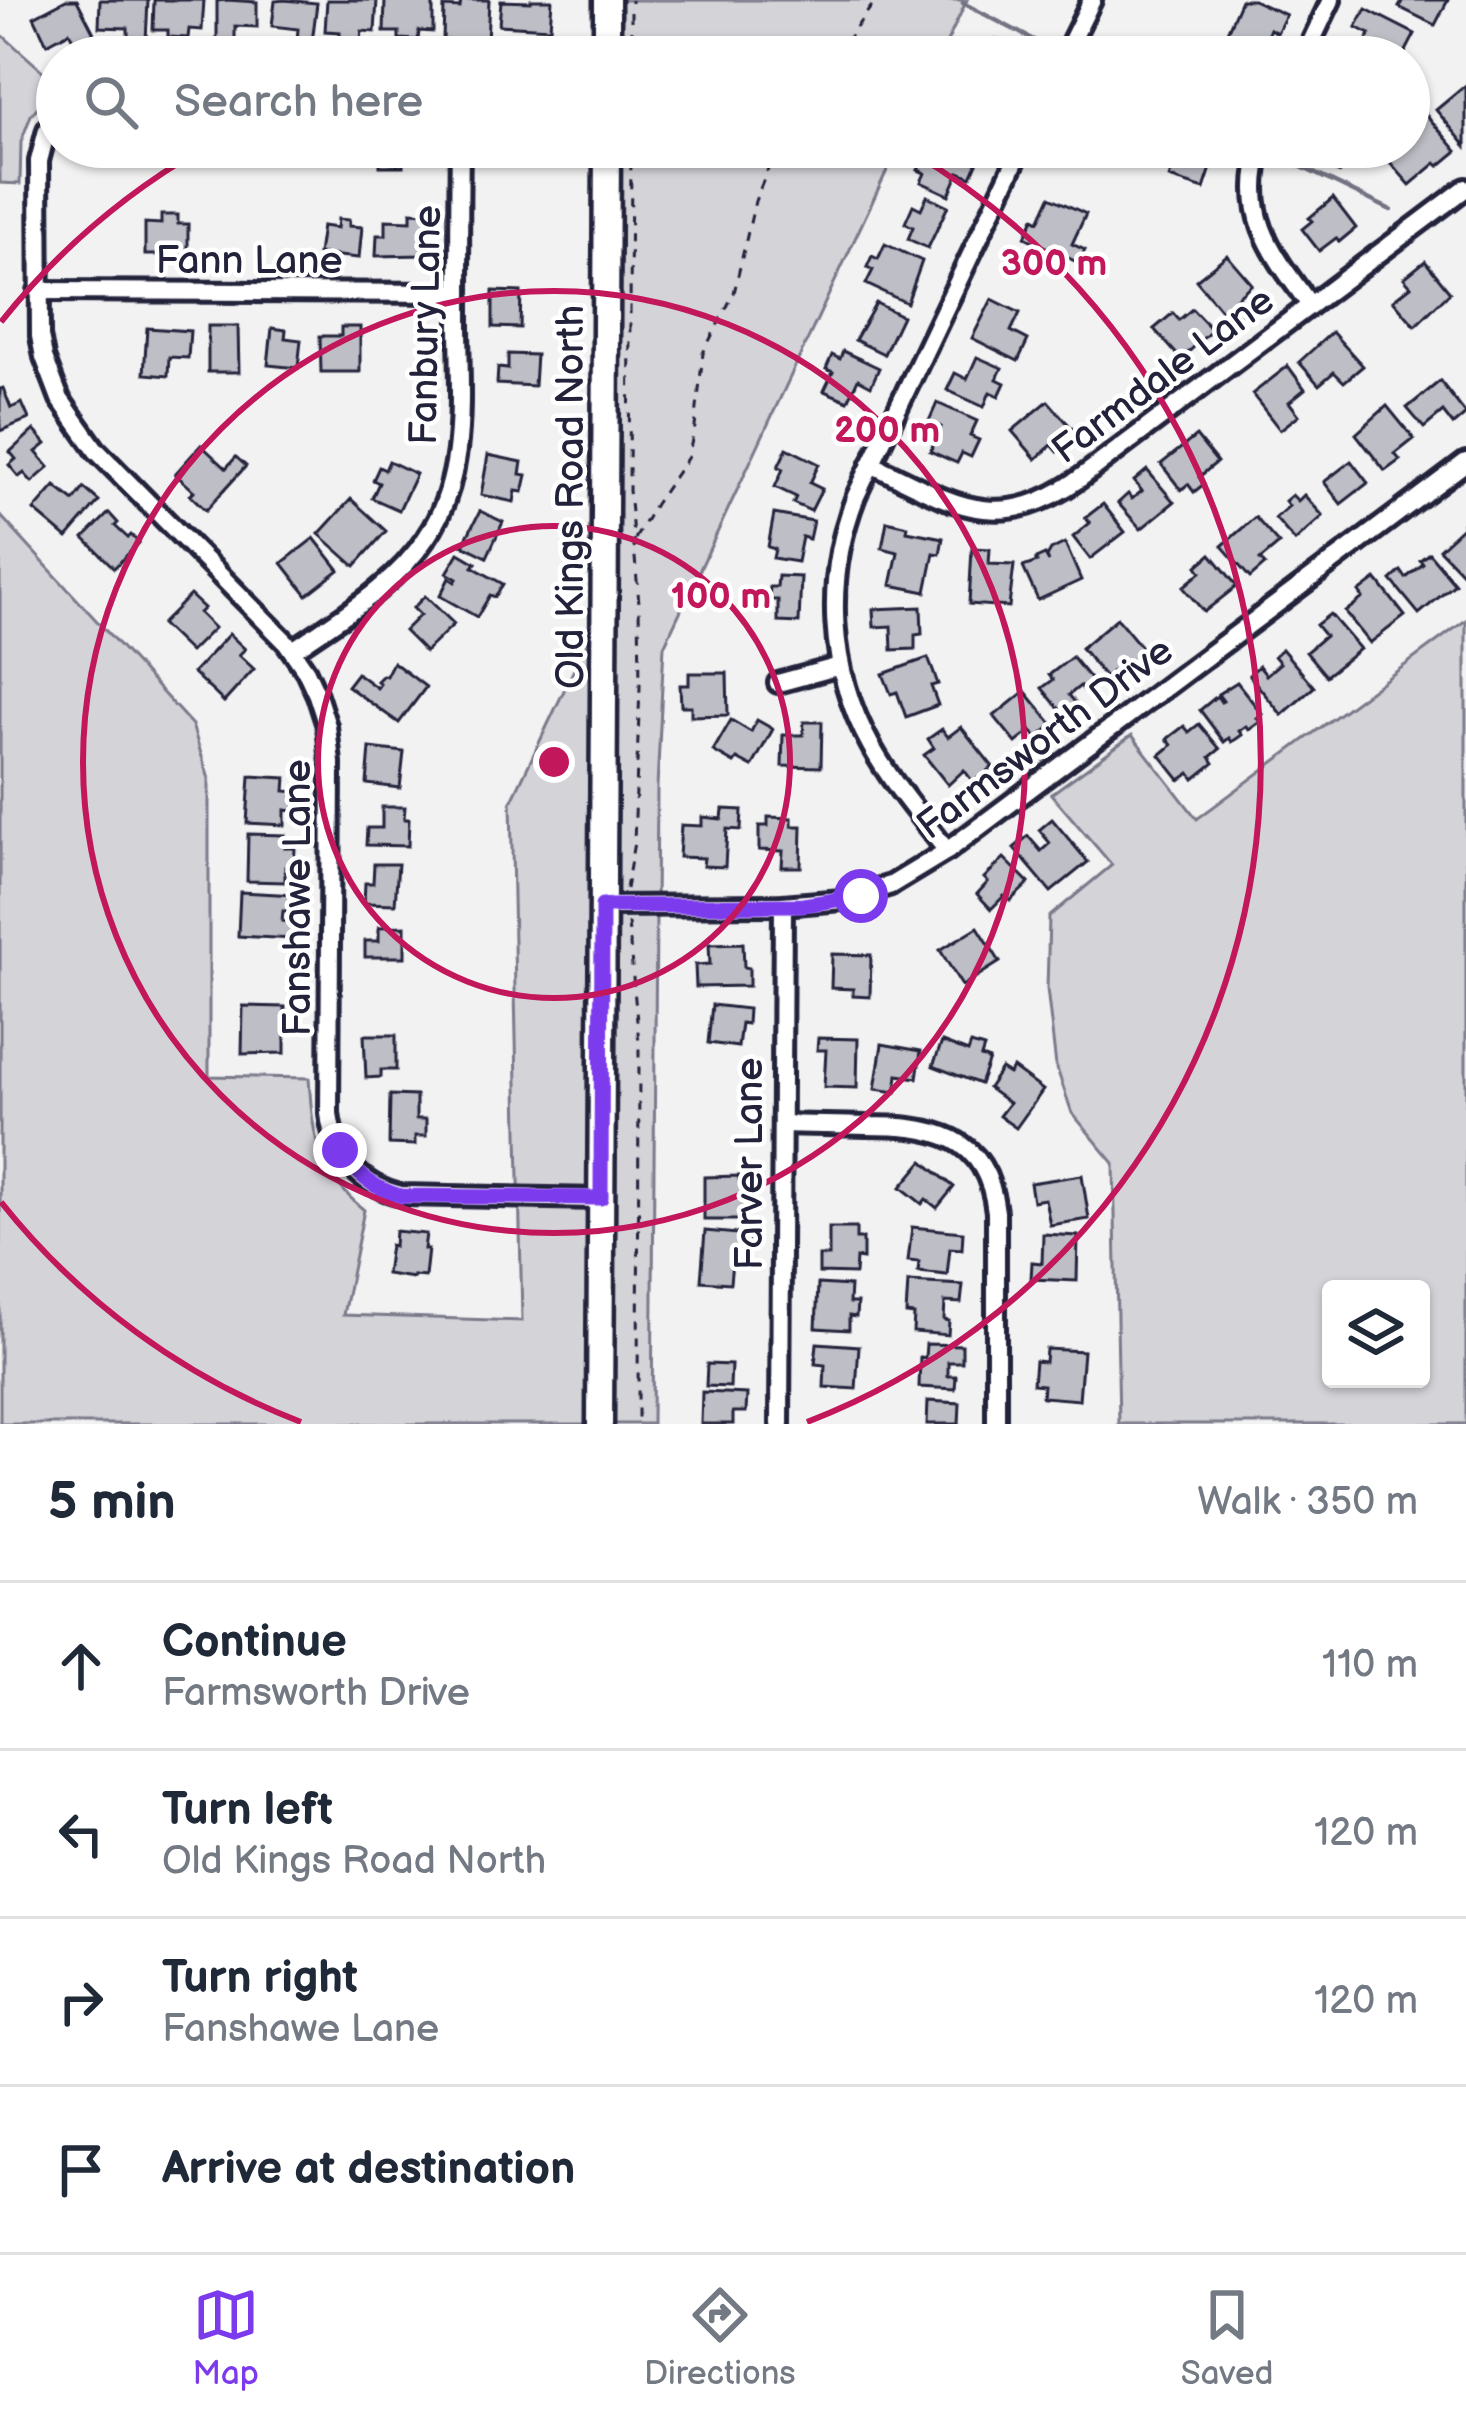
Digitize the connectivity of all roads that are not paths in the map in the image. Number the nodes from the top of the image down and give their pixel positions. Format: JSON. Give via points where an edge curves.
{"nodes":[{"id":1,"x":607,"y":0,"type":"edge"},
{"id":2,"x":1091,"y":0,"type":"edge"},
{"id":3,"x":1331,"y":0,"type":"edge"},
{"id":4,"x":607,"y":36,"type":"edge"},
{"id":5,"x":1074,"y":36,"type":"edge"},
{"id":6,"x":1314,"y":36,"type":"edge"},
{"id":7,"x":39,"y":168,"type":"edge"},
{"id":8,"x":460,"y":168,"type":"edge"},
{"id":9,"x":607,"y":168,"type":"edge"},
{"id":10,"x":1012,"y":168,"type":"edge"},
{"id":11,"x":1258,"y":168,"type":"edge"},
{"id":12,"x":1466,"y":188,"type":"edge"},
{"id":13,"x":38,"y":291,"type":"junction"},
{"id":14,"x":459,"y":293,"type":"junction"},
{"id":15,"x":1310,"y":304,"type":"junction"},
{"id":16,"x":1466,"y":462,"type":"edge"},
{"id":17,"x":871,"y":464,"type":"junction"},
{"id":18,"x":293,"y":650,"type":"junction"},
{"id":19,"x":840,"y":666,"type":"junction"},
{"id":20,"x":778,"y":683,"type":"dead end"},
{"id":21,"x":946,"y":851,"type":"junction"},
{"id":22,"x":782,"y":905,"type":"junction"},
{"id":23,"x":602,"y":906,"type":"junction"},
{"id":24,"x":782,"y":1124,"type":"junction"},
{"id":25,"x":601,"y":1198,"type":"junction"},
{"id":26,"x":600,"y":1424,"type":"edge"},
{"id":27,"x":780,"y":1424,"type":"edge"},
{"id":28,"x":996,"y":1424,"type":"edge"}],
"edges":[{"from":1,"to":4,"type":"street"},
{"from":2,"to":5,"type":"street"},
{"from":3,"to":6,"type":"street"},
{"from":7,"to":13,"type":"street","name":"Fanshawe Lane"},
{"from":8,"to":14,"type":"street","name":"Fanbury Lane"},
{"from":9,"to":23,"type":"street","name":"Old Kings Road North"},
{"from":10,"to":17,"type":"street"},
{"from":11,"to":15,"type":"street","via":[[1261,229]]},
{"from":12,"to":15,"type":"street","name":"Farmdale Lane"},
{"from":13,"to":14,"type":"street","name":"Fann Lane"},
{"from":13,"to":18,"type":"street","name":"Fanshawe Lane","via":[[44,357],[80,430]]},
{"from":14,"to":18,"type":"street","name":"Fanbury Lane","via":[[458,438],[438,519],[391,578]]},
{"from":15,"to":17,"type":"street","name":"Farmdale Lane","via":[[1033,505],[968,507]]},
{"from":16,"to":21,"type":"street","name":"Farmsworth Drive"},
{"from":17,"to":19,"type":"street","via":[[838,561]]},
{"from":18,"to":25,"type":"street","name":"Fanshawe Lane","via":[[317,695],[330,750],[329,1113],[340,1150],[366,1180],[401,1196]]},
{"from":19,"to":20,"type":"street"},
{"from":19,"to":21,"type":"street","via":[[872,748]]},
{"from":21,"to":22,"type":"street","name":"Farmsworth Drive","via":[[876,891]]},
{"from":22,"to":23,"type":"street","name":"Farmsworth Drive"},
{"from":22,"to":24,"type":"street","name":"Farver Lane"},
{"from":23,"to":25,"type":"street","name":"Old Kings Road North"},
{"from":24,"to":27,"type":"street","name":"Farver Lane"},
{"from":24,"to":28,"type":"street","via":[[929,1129],[978,1161],[996,1212]]},
{"from":25,"to":26,"type":"street","name":"Old Kings Road North"}]}
